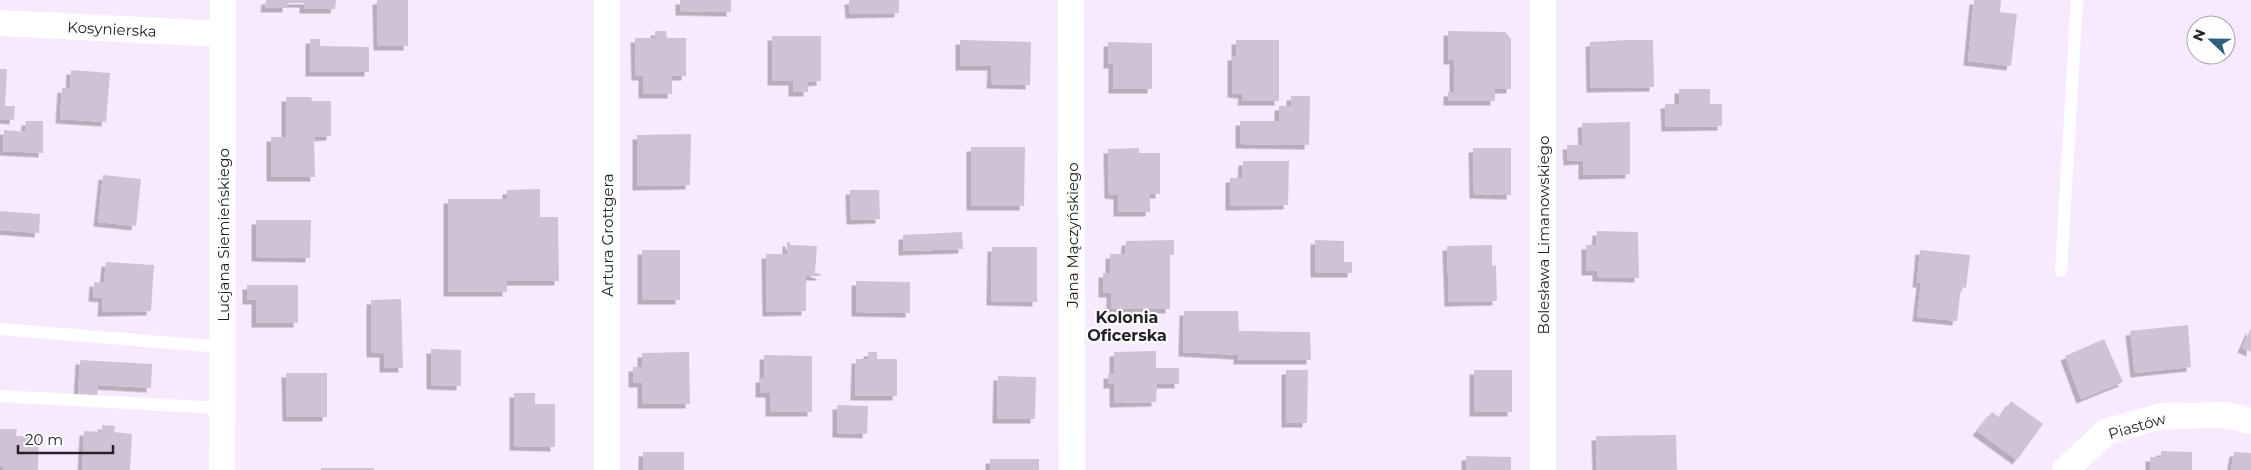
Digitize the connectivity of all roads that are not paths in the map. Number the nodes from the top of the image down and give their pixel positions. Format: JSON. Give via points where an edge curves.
{"nodes":[{"id":1,"x":223,"y":0,"type":"edge"},
{"id":2,"x":607,"y":0,"type":"edge"},
{"id":3,"x":1071,"y":0,"type":"edge"},
{"id":4,"x":1543,"y":0,"type":"edge"},
{"id":5,"x":2077,"y":0,"type":"edge"},
{"id":6,"x":0,"y":23,"type":"edge"},
{"id":7,"x":223,"y":34,"type":"junction"},
{"id":8,"x":2060,"y":271,"type":"dead end"},
{"id":9,"x":0,"y":329,"type":"edge"},
{"id":10,"x":222,"y":347,"type":"junction"},
{"id":11,"x":0,"y":396,"type":"edge"},
{"id":12,"x":222,"y":408,"type":"junction"},
{"id":13,"x":2251,"y":421,"type":"edge"},
{"id":14,"x":222,"y":470,"type":"edge"},
{"id":15,"x":606,"y":470,"type":"edge"},
{"id":16,"x":1072,"y":470,"type":"edge"},
{"id":17,"x":1543,"y":470,"type":"edge"},
{"id":18,"x":2065,"y":470,"type":"edge"}],
"edges":[{"from":1,"to":7,"type":"street","name":"Lucjana Siemieńskiego"},
{"from":2,"to":15,"type":"street","name":"Artura Grottgera"},
{"from":3,"to":16,"type":"street","name":"Jana Mączyńskiego"},
{"from":4,"to":17,"type":"street","name":"Bolesława Limanowskiego"},
{"from":5,"to":8,"type":"lane"},
{"from":6,"to":7,"type":"street","name":"Kosynierska"},
{"from":7,"to":10,"type":"street","name":"Lucjana Siemieńskiego"},
{"from":9,"to":10,"type":"lane"},
{"from":10,"to":12,"type":"street","name":"Lucjana Siemieńskiego"},
{"from":11,"to":12,"type":"lane"},
{"from":12,"to":14,"type":"street","name":"Lucjana Siemieńskiego"},
{"from":13,"to":18,"type":"street","name":"Piastów","via":[[2226,415],[2162,416],[2106,432]]}]}
